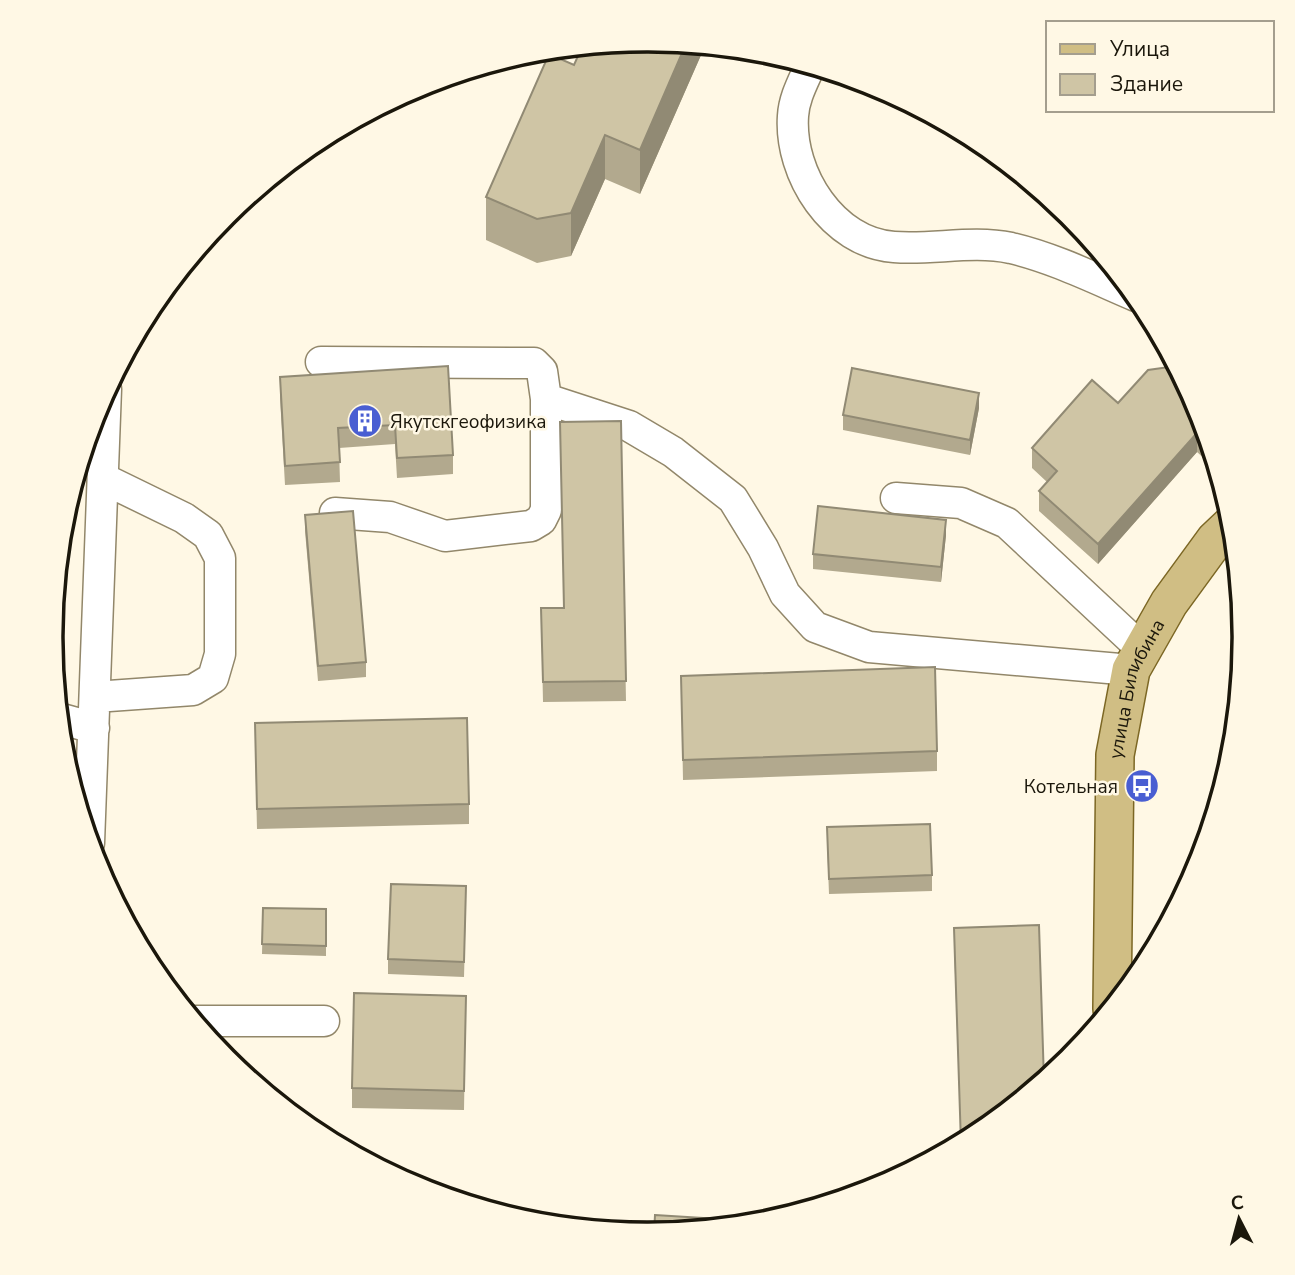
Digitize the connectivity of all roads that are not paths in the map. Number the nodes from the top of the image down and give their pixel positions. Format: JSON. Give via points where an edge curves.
{"nodes":[{"id":1,"x":806,"y":74,"type":"edge"},
{"id":2,"x":1117,"y":288,"type":"edge"},
{"id":3,"x":321,"y":362,"type":"dead end"},
{"id":4,"x":547,"y":399,"type":"junction"},
{"id":5,"x":98,"y":438,"type":"edge"},
{"id":6,"x":104,"y":479,"type":"junction"},
{"id":7,"x":896,"y":498,"type":"dead end"},
{"id":8,"x":335,"y":513,"type":"edge"},
{"id":9,"x":1223,"y":533,"type":"edge"},
{"id":10,"x":1137,"y":660,"type":"junction"},
{"id":11,"x":94,"y":697,"type":"junction"},
{"id":12,"x":69,"y":721,"type":"edge"},
{"id":13,"x":94,"y":728,"type":"junction"},
{"id":14,"x":90,"y":814,"type":"edge"},
{"id":15,"x":1112,"y":994,"type":"edge"},
{"id":16,"x":206,"y":1021,"type":"edge"},
{"id":17,"x":324,"y":1021,"type":"dead end"}],
"edges":[{"from":1,"to":2,"type":"street","via":[[794,101],[794,134],[813,192],[846,231],[892,247],[975,243],[1012,248]]},
{"from":3,"to":4,"type":"street","via":[[534,363],[542,371]]},
{"from":4,"to":8,"type":"street","via":[[546,510],[531,526],[445,536],[390,516]]},
{"from":4,"to":10,"type":"street","via":[[629,426],[673,452],[733,499],[785,594],[815,627],[869,647]]},
{"from":5,"to":6,"type":"street"},
{"from":6,"to":11,"type":"street"},
{"from":6,"to":11,"type":"street","via":[[184,518],[208,535],[220,558],[220,654],[213,678],[193,690]]},
{"from":7,"to":10,"type":"street","via":[[961,503],[1007,523]]},
{"from":9,"to":10,"type":"main road","name":"улица Билибина","via":[[1169,603]]},
{"from":10,"to":15,"type":"main road","name":"улица Билибина","via":[[1115,755]]},
{"from":11,"to":13,"type":"street"},
{"from":12,"to":13,"type":"street"},
{"from":13,"to":14,"type":"street"},
{"from":16,"to":17,"type":"street"}]}
